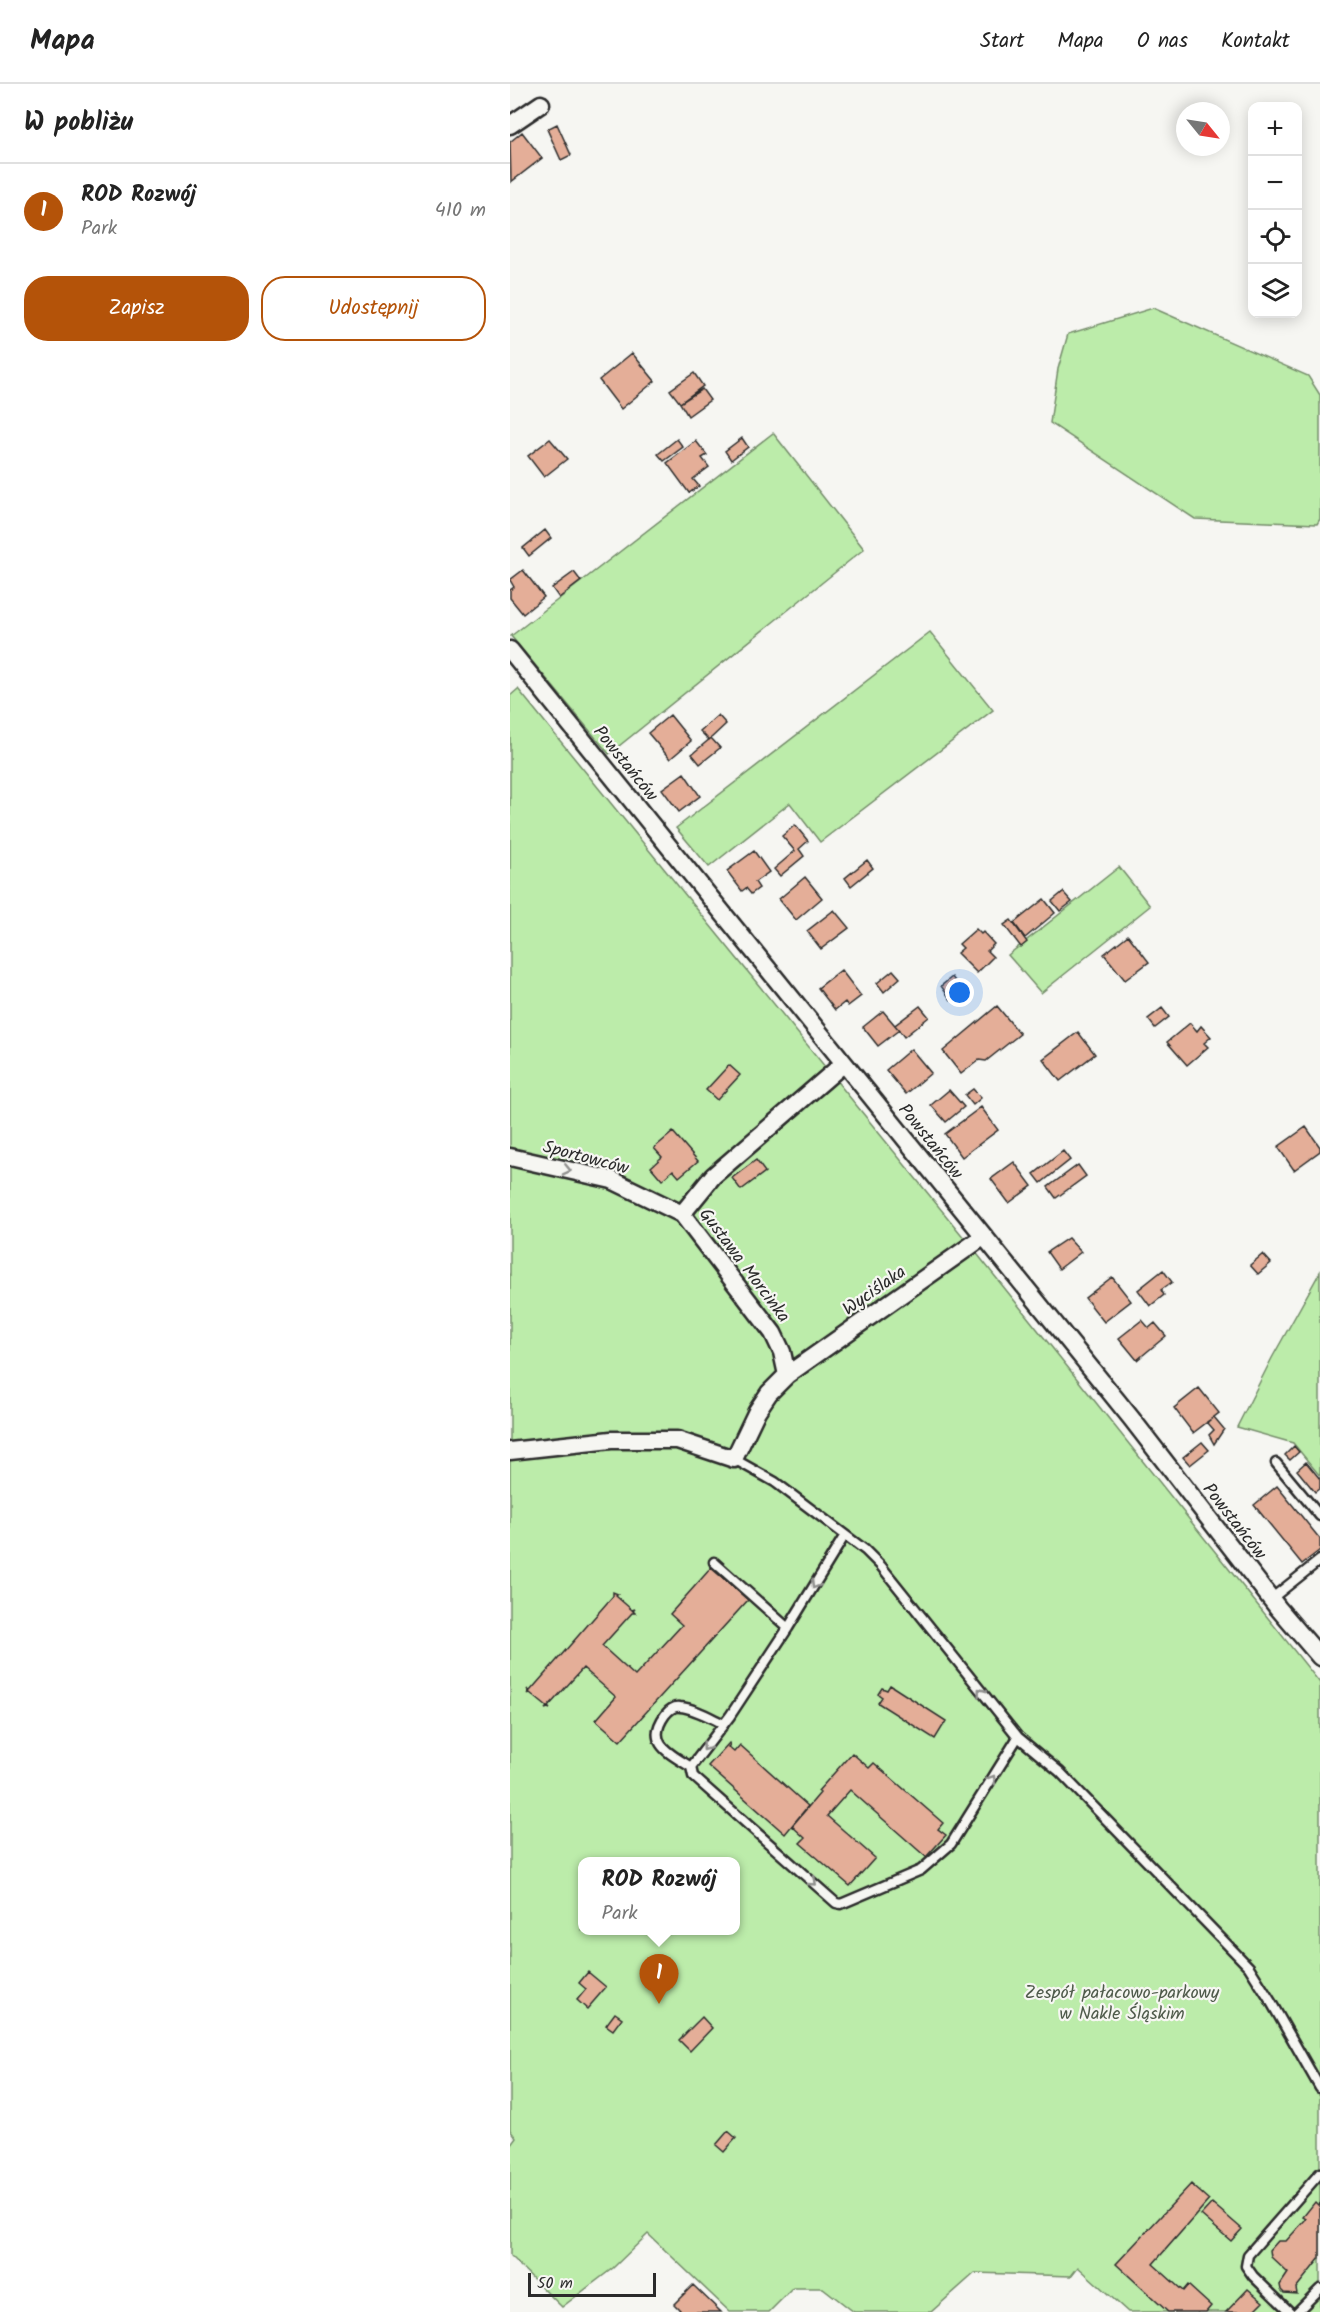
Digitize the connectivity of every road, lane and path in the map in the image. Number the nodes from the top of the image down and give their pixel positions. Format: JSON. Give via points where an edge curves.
{"nodes":[{"id":1,"x":541,"y":104,"type":"dead end"},
{"id":2,"x":510,"y":125,"type":"edge"},
{"id":3,"x":510,"y":650,"type":"edge"},
{"id":4,"x":843,"y":1064,"type":"junction"},
{"id":5,"x":510,"y":1157,"type":"edge"},
{"id":6,"x":682,"y":1214,"type":"junction"},
{"id":7,"x":983,"y":1238,"type":"junction"},
{"id":8,"x":787,"y":1375,"type":"junction"},
{"id":9,"x":510,"y":1452,"type":"edge"},
{"id":10,"x":734,"y":1459,"type":"junction"},
{"id":11,"x":1276,"y":1463,"type":"dead end"},
{"id":12,"x":1320,"y":1516,"type":"edge"},
{"id":13,"x":845,"y":1535,"type":"junction"},
{"id":14,"x":1320,"y":1560,"type":"edge"},
{"id":15,"x":714,"y":1562,"type":"dead end"},
{"id":16,"x":1271,"y":1599,"type":"junction"},
{"id":17,"x":788,"y":1628,"type":"junction"},
{"id":18,"x":1320,"y":1657,"type":"edge"},
{"id":19,"x":724,"y":1724,"type":"junction"},
{"id":20,"x":1018,"y":1737,"type":"junction"},
{"id":21,"x":691,"y":1767,"type":"junction"},
{"id":22,"x":1320,"y":2088,"type":"edge"},
{"id":23,"x":1320,"y":2173,"type":"edge"},
{"id":24,"x":1320,"y":2289,"type":"edge"},
{"id":25,"x":1290,"y":2312,"type":"edge"},
{"id":26,"x":1297,"y":2312,"type":"edge"}],
"edges":[{"from":1,"to":2,"type":"street"},
{"from":3,"to":4,"type":"street","name":"Powstańców"},
{"from":4,"to":6,"type":"street","name":"Gustawa Morcinka","via":[[714,1176]]},
{"from":4,"to":7,"type":"street","name":"Powstańców"},
{"from":5,"to":6,"type":"street","name":"Sportowców","one_way":true,"via":[[612,1180]]},
{"from":6,"to":8,"type":"street","name":"Gustawa Morcinka","via":[[773,1333]]},
{"from":7,"to":8,"type":"street","name":"Wyciślaka"},
{"from":7,"to":16,"type":"street","name":"Powstańców","via":[[1131,1418]]},
{"from":8,"to":10,"type":"street","via":[[757,1411]]},
{"from":9,"to":10,"type":"street","via":[[611,1440],[677,1440]]},
{"from":10,"to":13,"type":"lane","via":[[775,1482]]},
{"from":11,"to":12,"type":"lane"},
{"from":13,"to":17,"type":"lane","one_way":true},
{"from":20,"to":13,"type":"lane","one_way":true,"via":[[881,1566]]},
{"from":14,"to":16,"type":"lane"},
{"from":15,"to":17,"type":"lane"},
{"from":16,"to":18,"type":"street","name":"Powstańców"},
{"from":17,"to":19,"type":"lane"},
{"from":19,"to":21,"type":"lane","one_way":true},
{"from":19,"to":21,"type":"lane","via":[[687,1708],[669,1709],[657,1738],[661,1746]]},
{"from":21,"to":20,"type":"lane","one_way":true,"via":[[693,1776],[705,1788],[841,1904],[921,1870],[942,1854]]},
{"from":20,"to":22,"type":"lane","via":[[1060,1772],[1248,1967]]},
{"from":23,"to":25,"type":"lane","via":[[1248,2255],[1246,2266],[1253,2276]]},
{"from":24,"to":26,"type":"lane"}]}
